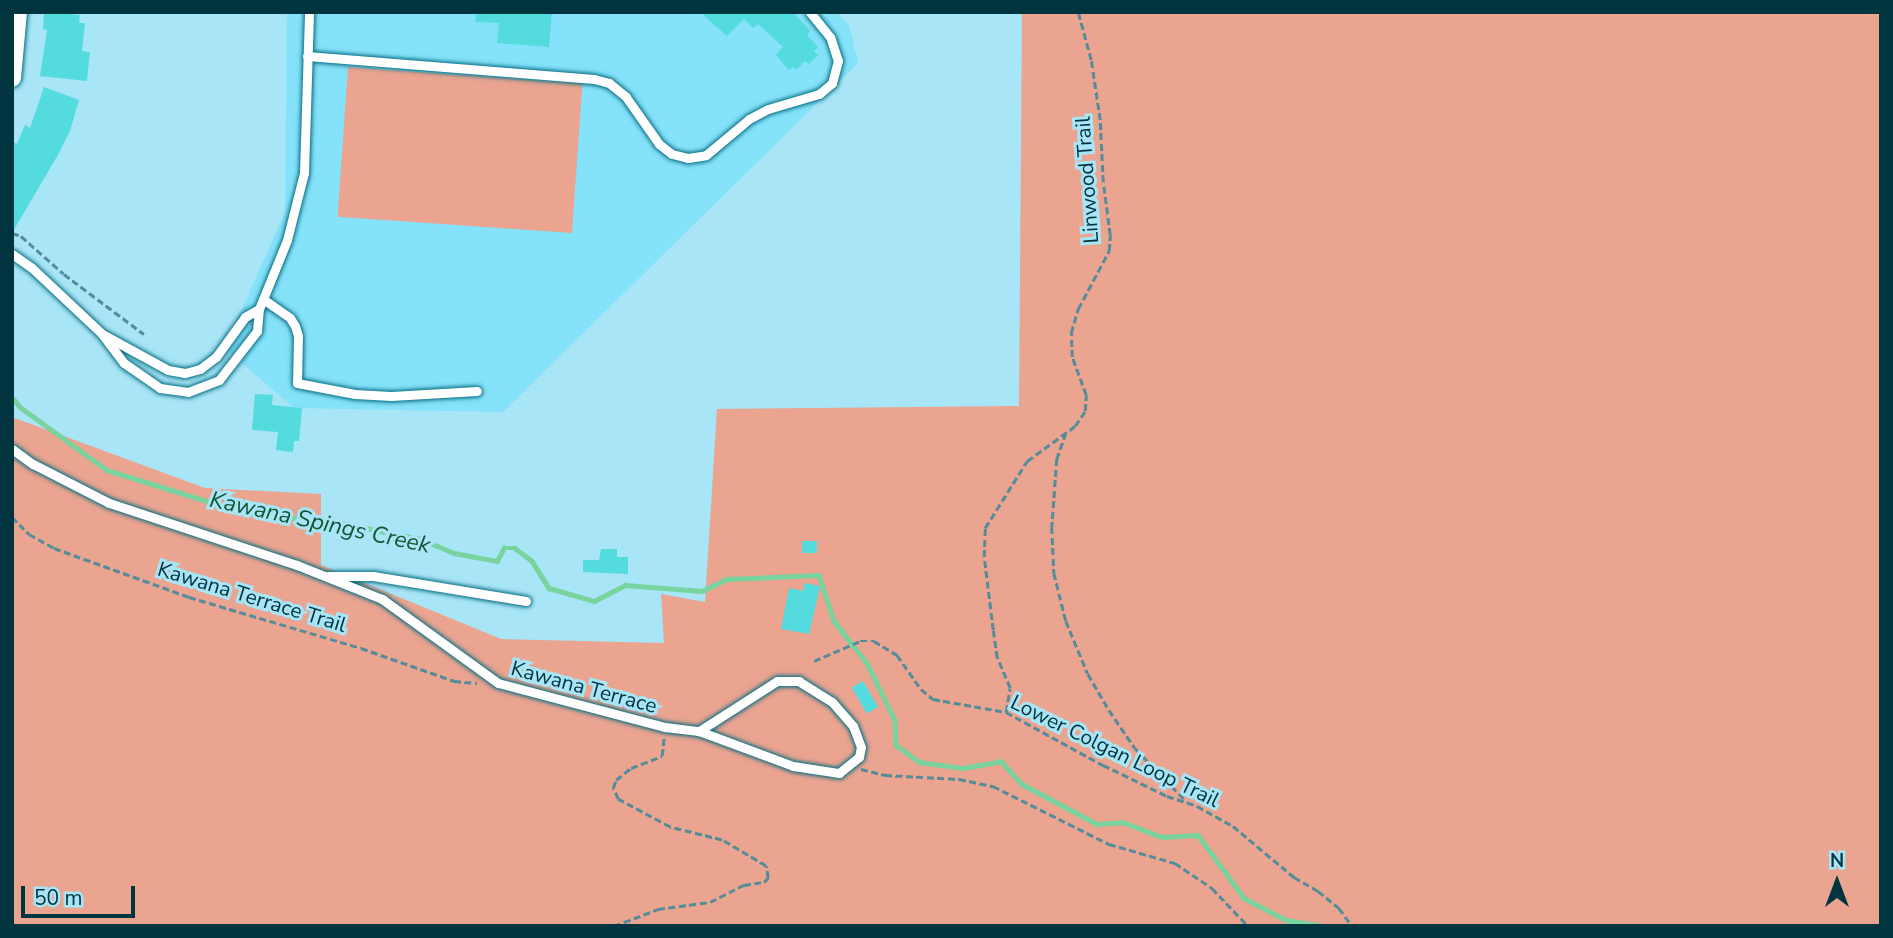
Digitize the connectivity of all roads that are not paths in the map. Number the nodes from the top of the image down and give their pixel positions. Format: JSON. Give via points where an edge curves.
{"nodes":[{"id":1,"x":18,"y":12,"type":"edge"},
{"id":2,"x":309,"y":12,"type":"edge"},
{"id":3,"x":810,"y":12,"type":"edge"},
{"id":4,"x":307,"y":56,"type":"junction"},
{"id":5,"x":12,"y":78,"type":"edge"},
{"id":6,"x":12,"y":254,"type":"edge"},
{"id":7,"x":263,"y":299,"type":"junction"},
{"id":8,"x":259,"y":309,"type":"junction"},
{"id":9,"x":102,"y":334,"type":"junction"},
{"id":10,"x":477,"y":391,"type":"dead end"},
{"id":11,"x":12,"y":449,"type":"edge"},
{"id":12,"x":323,"y":576,"type":"junction"},
{"id":13,"x":526,"y":601,"type":"dead end"},
{"id":14,"x":699,"y":731,"type":"junction"}],
"edges":[{"from":1,"to":5,"type":"street"},
{"from":2,"to":4,"type":"lane"},
{"from":3,"to":4,"type":"lane","via":[[830,37],[838,61],[832,83],[819,94],[768,109],[706,155],[688,158],[659,144],[626,97],[609,83]]},
{"from":4,"to":7,"type":"lane","via":[[304,173],[287,240]]},
{"from":6,"to":9,"type":"lane"},
{"from":7,"to":8,"type":"lane"},
{"from":7,"to":10,"type":"lane","via":[[290,318],[299,336],[296,383],[391,396]]},
{"from":8,"to":9,"type":"lane","via":[[245,317],[216,357],[200,369],[184,373],[168,370]]},
{"from":8,"to":9,"type":"lane","via":[[257,331],[229,370],[212,384],[188,392],[160,387],[124,363]]},
{"from":11,"to":12,"type":"lane","name":"Kawana Terrace","via":[[109,503]]},
{"from":12,"to":13,"type":"lane","via":[[373,576]]},
{"from":12,"to":14,"type":"lane","name":"Kawana Terrace","via":[[382,599],[498,683],[665,727]]},
{"from":14,"to":14,"type":"lane","name":"Kawana Terrace","via":[[776,681],[799,681],[832,702],[853,726],[862,747],[839,772],[793,766]]}]}
